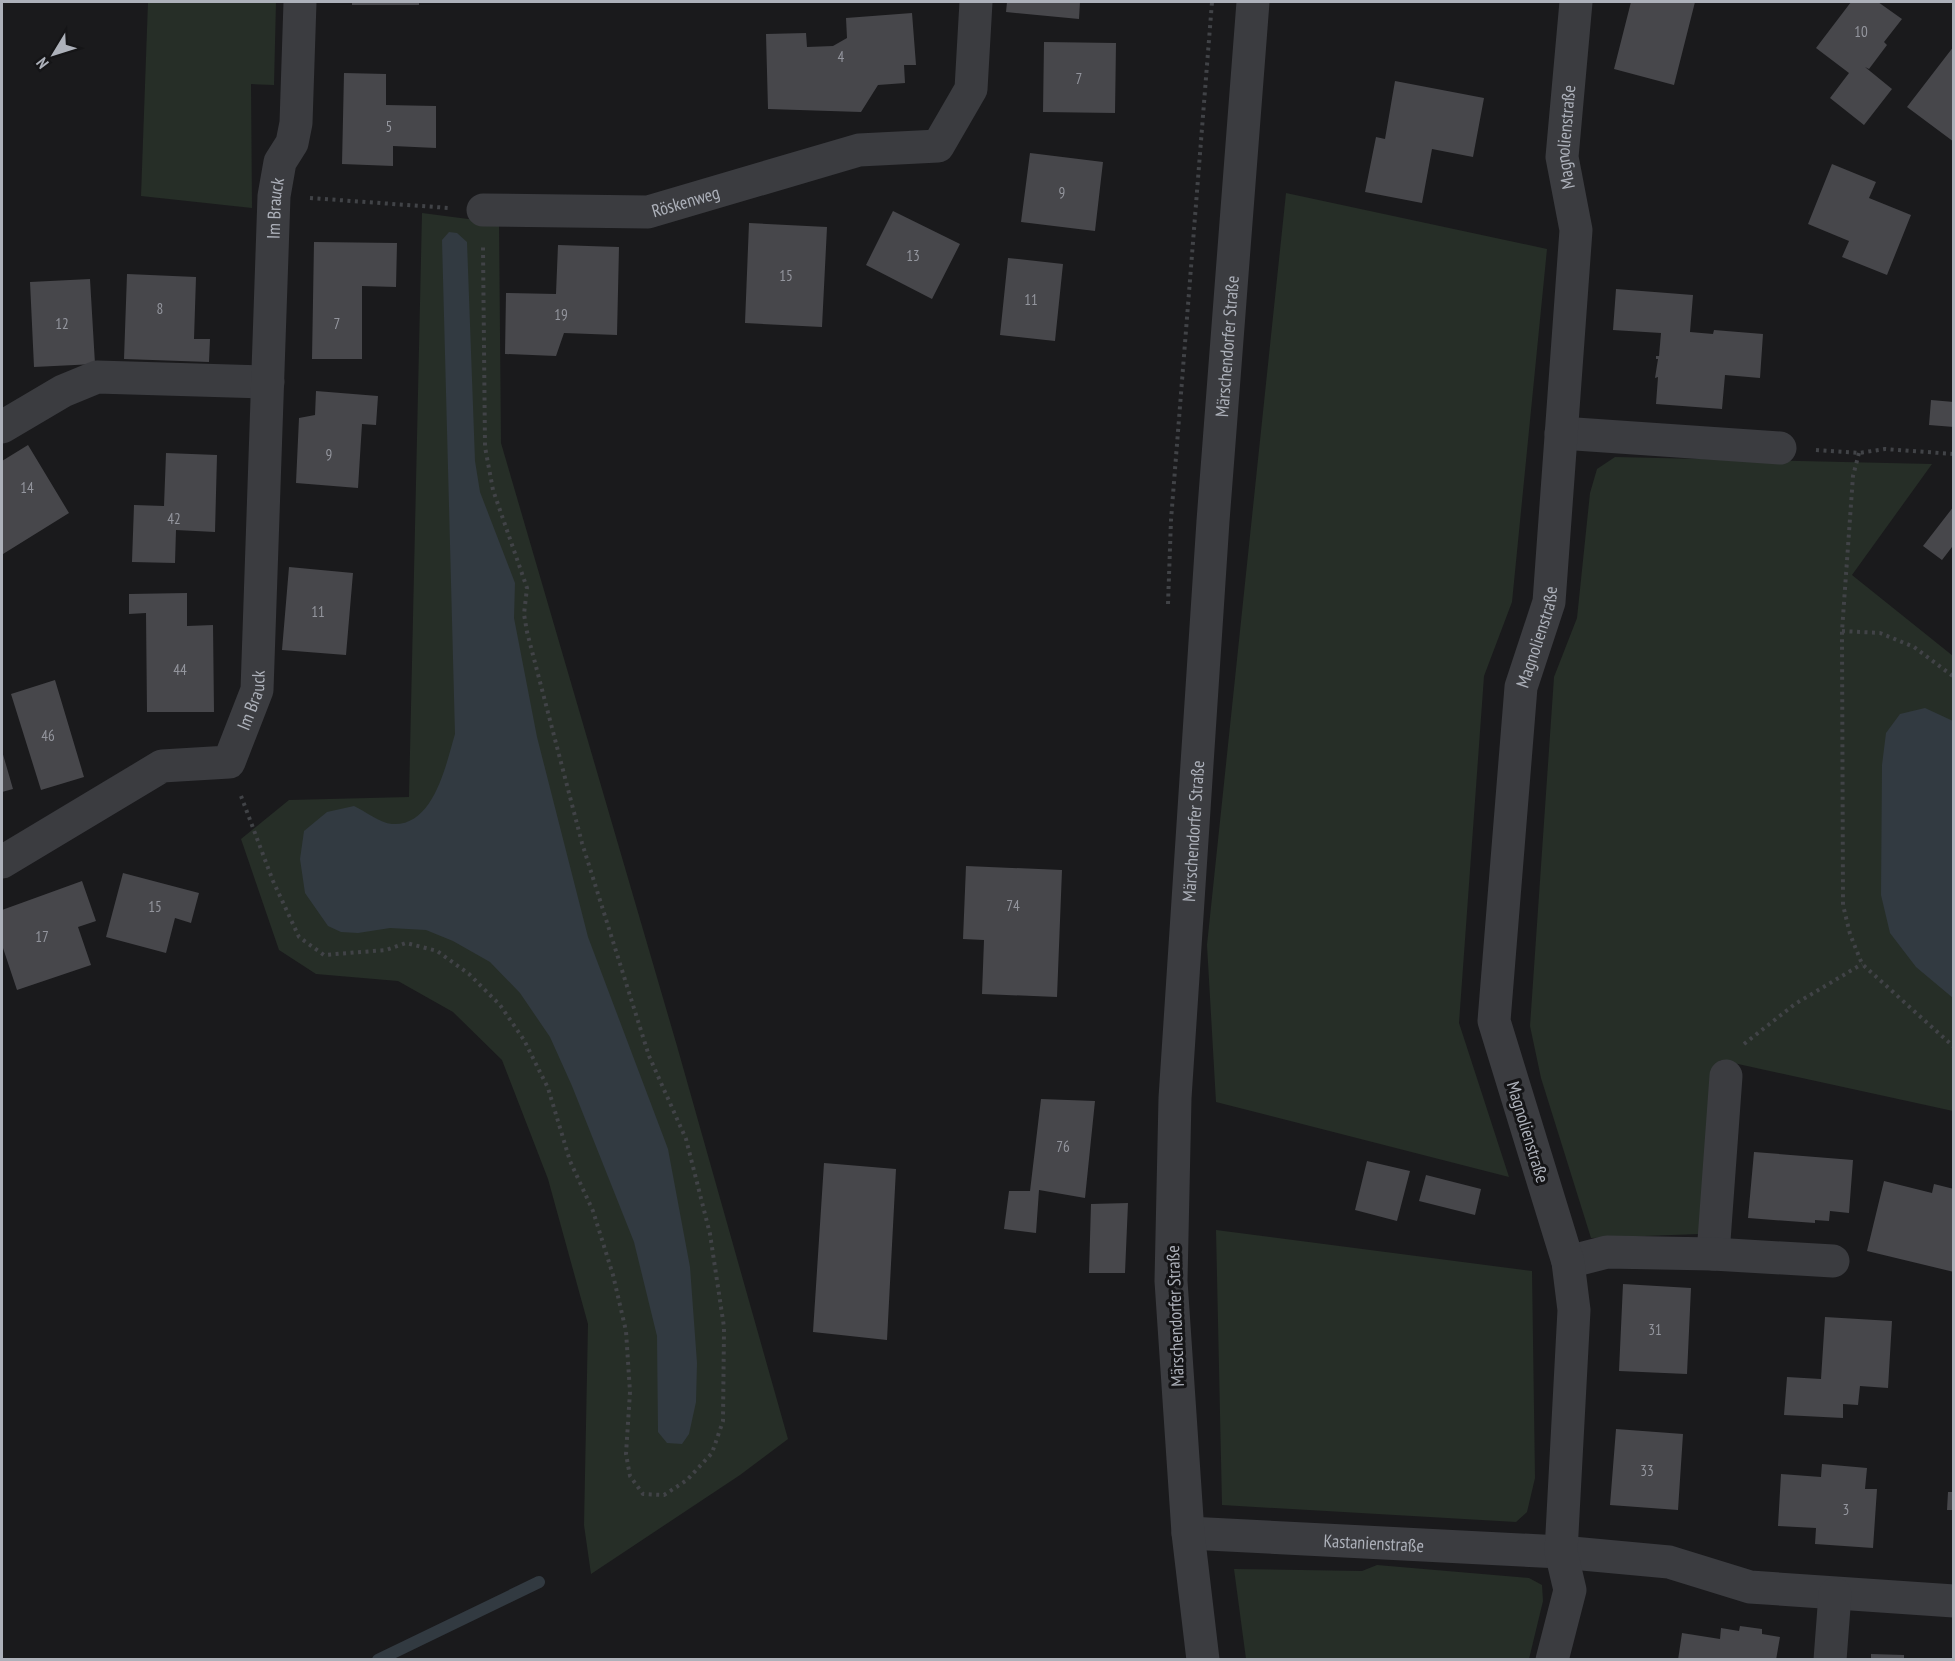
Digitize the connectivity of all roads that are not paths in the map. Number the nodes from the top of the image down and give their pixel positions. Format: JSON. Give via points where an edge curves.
{"nodes":[{"id":1,"x":300,"y":2,"type":"edge"},
{"id":2,"x":976,"y":2,"type":"edge"},
{"id":3,"x":1252,"y":2,"type":"edge"},
{"id":4,"x":1576,"y":2,"type":"edge"},
{"id":5,"x":483,"y":210,"type":"road end"},
{"id":6,"x":268,"y":382,"type":"junction"},
{"id":7,"x":2,"y":427,"type":"edge"},
{"id":8,"x":1561,"y":433,"type":"junction"},
{"id":9,"x":1780,"y":448,"type":"road end"},
{"id":10,"x":2,"y":862,"type":"edge"},
{"id":11,"x":1726,"y":1076,"type":"road end"},
{"id":12,"x":1713,"y":1254,"type":"junction"},
{"id":13,"x":1833,"y":1261,"type":"dead end"},
{"id":14,"x":1568,"y":1262,"type":"junction"},
{"id":15,"x":1188,"y":1533,"type":"junction"},
{"id":16,"x":1561,"y":1552,"type":"junction"},
{"id":17,"x":1835,"y":1594,"type":"junction"},
{"id":18,"x":1953,"y":1601,"type":"edge"},
{"id":19,"x":1203,"y":1659,"type":"edge"},
{"id":20,"x":1552,"y":1659,"type":"edge"},
{"id":21,"x":1830,"y":1659,"type":"edge"}],
"edges":[{"from":1,"to":6,"type":"street","name":"Im Brauck","via":[[296,123],[292,143],[280,162],[274,196]]},
{"from":2,"to":5,"type":"street","name":"Röskenweg","via":[[971,89],[938,146],[859,150],[648,212]]},
{"from":3,"to":15,"type":"street","name":"Märschendorfer Straße","via":[[1175,1098],[1171,1281]]},
{"from":4,"to":8,"type":"street","name":"Magnolienstraße","via":[[1562,157],[1576,230]]},
{"from":6,"to":7,"type":"street","via":[[97,377],[63,391]]},
{"from":6,"to":10,"type":"street","name":"Im Brauck","via":[[257,690],[229,762],[162,766]]},
{"from":8,"to":9,"type":"street"},
{"from":8,"to":14,"type":"street","name":"Magnolienstraße","via":[[1549,602],[1521,687],[1494,1021]]},
{"from":11,"to":12,"type":"street"},
{"from":12,"to":13,"type":"street"},
{"from":12,"to":14,"type":"street","via":[[1607,1252]]},
{"from":14,"to":16,"type":"street","name":"Magnolienstraße","via":[[1574,1310]]},
{"from":15,"to":16,"type":"street","name":"Kastanienstraße"},
{"from":15,"to":19,"type":"street","name":"Märschendorfer Straße"},
{"from":16,"to":17,"type":"street","name":"Kastanienstraße","via":[[1669,1562],[1750,1587]]},
{"from":16,"to":20,"type":"street","via":[[1570,1590]]},
{"from":17,"to":18,"type":"street","name":"Kastanienstraße"},
{"from":17,"to":21,"type":"street"}]}
